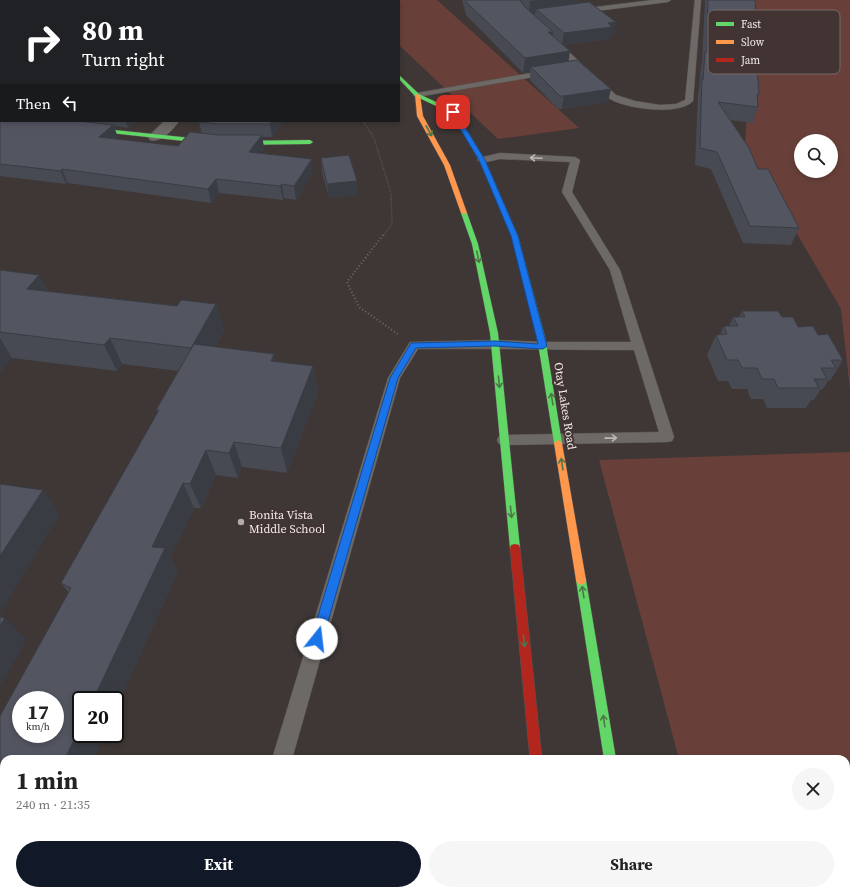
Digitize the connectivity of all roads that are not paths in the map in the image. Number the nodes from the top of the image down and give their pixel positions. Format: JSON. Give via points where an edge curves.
{"nodes":[{"id":1,"x":668,"y":0,"type":"edge"},
{"id":2,"x":698,"y":0,"type":"edge"},
{"id":3,"x":573,"y":12,"type":"edge"},
{"id":4,"x":548,"y":38,"type":"edge"},
{"id":5,"x":557,"y":71,"type":"edge"},
{"id":6,"x":400,"y":77,"type":"edge"},
{"id":7,"x":417,"y":95,"type":"junction"},
{"id":8,"x":171,"y":122,"type":"edge"},
{"id":9,"x":79,"y":128,"type":"edge"},
{"id":10,"x":155,"y":137,"type":"junction"},
{"id":11,"x":310,"y":142,"type":"dead end"},
{"id":12,"x":482,"y":160,"type":"junction"},
{"id":13,"x":495,"y":344,"type":"junction"},
{"id":14,"x":543,"y":346,"type":"junction"},
{"id":15,"x":639,"y":346,"type":"junction"},
{"id":16,"x":558,"y":438,"type":"junction"},
{"id":17,"x":504,"y":440,"type":"junction"},
{"id":18,"x":283,"y":755,"type":"edge"},
{"id":19,"x":536,"y":755,"type":"edge"},
{"id":20,"x":609,"y":755,"type":"edge"}],
"edges":[{"from":1,"to":3,"type":"lane"},
{"from":2,"to":4,"type":"lane","via":[[689,101],[677,107],[665,108],[613,97],[576,68]]},
{"from":5,"to":7,"type":"lane"},
{"from":6,"to":7,"type":"main road","name":"Otay Lakes Road"},
{"from":7,"to":12,"type":"main road","name":"Otay Lakes Road","via":[[453,112]]},
{"from":7,"to":13,"type":"main road","one_way":true,"via":[[420,116],[448,165],[475,244]]},
{"from":8,"to":10,"type":"street"},
{"from":9,"to":10,"type":"main road"},
{"from":10,"to":11,"type":"main road","via":[[221,143]]},
{"from":12,"to":14,"type":"main road","name":"Otay Lakes Road","via":[[515,236]]},
{"from":15,"to":12,"type":"lane","one_way":true,"via":[[615,270],[567,192],[575,160],[500,156]]},
{"from":13,"to":14,"type":"lane"},
{"from":13,"to":17,"type":"main road","one_way":true},
{"from":13,"to":18,"type":"lane","via":[[414,345],[394,378]]},
{"from":14,"to":15,"type":"lane"},
{"from":16,"to":14,"type":"main road","name":"Otay Lakes Road","one_way":true},
{"from":16,"to":15,"type":"lane","one_way":true,"via":[[667,437]]},
{"from":16,"to":17,"type":"lane"},
{"from":20,"to":16,"type":"main road","name":"Otay Lakes Road","one_way":true},
{"from":17,"to":19,"type":"main road","one_way":true}]}
